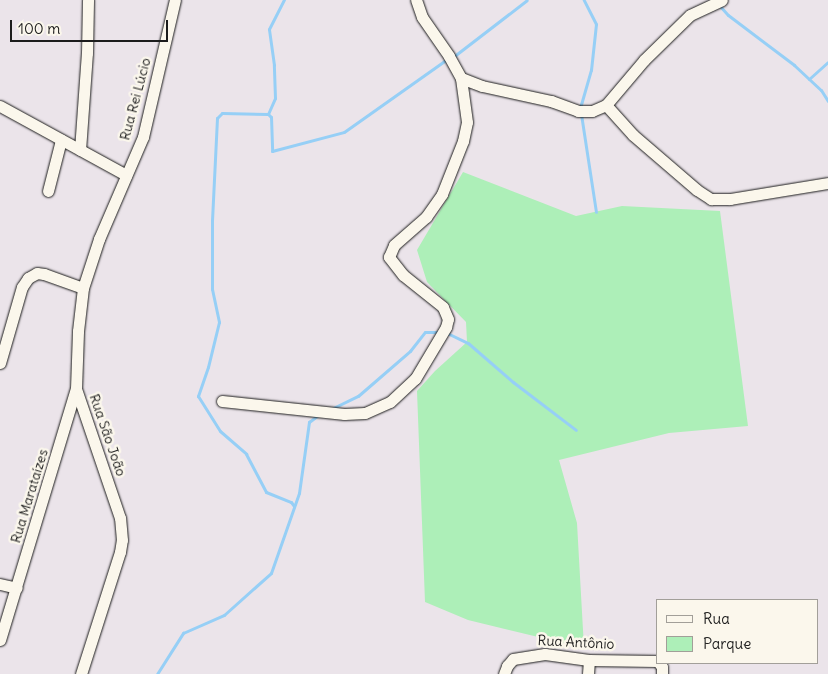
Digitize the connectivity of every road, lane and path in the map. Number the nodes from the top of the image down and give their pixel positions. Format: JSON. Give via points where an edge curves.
{"nodes":[{"id":1,"x":88,"y":0,"type":"edge"},
{"id":2,"x":175,"y":0,"type":"edge"},
{"id":3,"x":416,"y":0,"type":"edge"},
{"id":4,"x":722,"y":0,"type":"edge"},
{"id":5,"x":461,"y":78,"type":"junction"},
{"id":6,"x":606,"y":105,"type":"junction"},
{"id":7,"x":0,"y":106,"type":"edge"},
{"id":8,"x":61,"y":140,"type":"junction"},
{"id":9,"x":80,"y":150,"type":"junction"},
{"id":10,"x":126,"y":176,"type":"junction"},
{"id":11,"x":828,"y":183,"type":"edge"},
{"id":12,"x":48,"y":191,"type":"dead end"},
{"id":13,"x":83,"y":288,"type":"junction"},
{"id":14,"x":0,"y":363,"type":"edge"},
{"id":15,"x":76,"y":389,"type":"junction"},
{"id":16,"x":222,"y":401,"type":"dead end"},
{"id":17,"x":0,"y":584,"type":"edge"},
{"id":18,"x":17,"y":588,"type":"junction"},
{"id":19,"x":0,"y":640,"type":"edge"},
{"id":20,"x":589,"y":660,"type":"junction"},
{"id":21,"x":660,"y":667,"type":"edge"},
{"id":22,"x":81,"y":674,"type":"edge"},
{"id":23,"x":504,"y":674,"type":"edge"},
{"id":24,"x":588,"y":674,"type":"edge"}],
"edges":[{"from":1,"to":9,"type":"street"},
{"from":2,"to":10,"type":"street","name":"Rua Rei Lúcio","via":[[143,137]]},
{"from":3,"to":5,"type":"street","via":[[422,17]]},
{"from":4,"to":6,"type":"street","via":[[690,15],[644,60]]},
{"from":5,"to":6,"type":"street","via":[[578,111],[592,111]]},
{"from":5,"to":16,"type":"street","via":[[466,122],[463,141],[442,194],[426,217],[394,245],[390,253],[396,268],[446,313],[446,327],[422,369],[390,402],[365,413],[344,414]]},
{"from":6,"to":11,"type":"street","via":[[633,135],[712,199]]},
{"from":7,"to":8,"type":"street"},
{"from":8,"to":9,"type":"street"},
{"from":8,"to":12,"type":"street"},
{"from":9,"to":10,"type":"street"},
{"from":10,"to":13,"type":"street","name":"Rua São João","via":[[99,239]]},
{"from":13,"to":14,"type":"street","via":[[44,274],[37,273],[28,278],[22,287]]},
{"from":13,"to":15,"type":"street","name":"Rua São João"},
{"from":15,"to":18,"type":"street","name":"Rua Marataízes"},
{"from":15,"to":22,"type":"street","name":"Rua São João","via":[[120,518],[122,540]]},
{"from":17,"to":18,"type":"street"},
{"from":18,"to":19,"type":"street","name":"Rua Marataízes"},
{"from":20,"to":21,"type":"street","name":"Rua Antônio"},
{"from":20,"to":23,"type":"street","name":"Rua Antônio","via":[[530,655],[510,661]]},
{"from":20,"to":24,"type":"street"}]}
